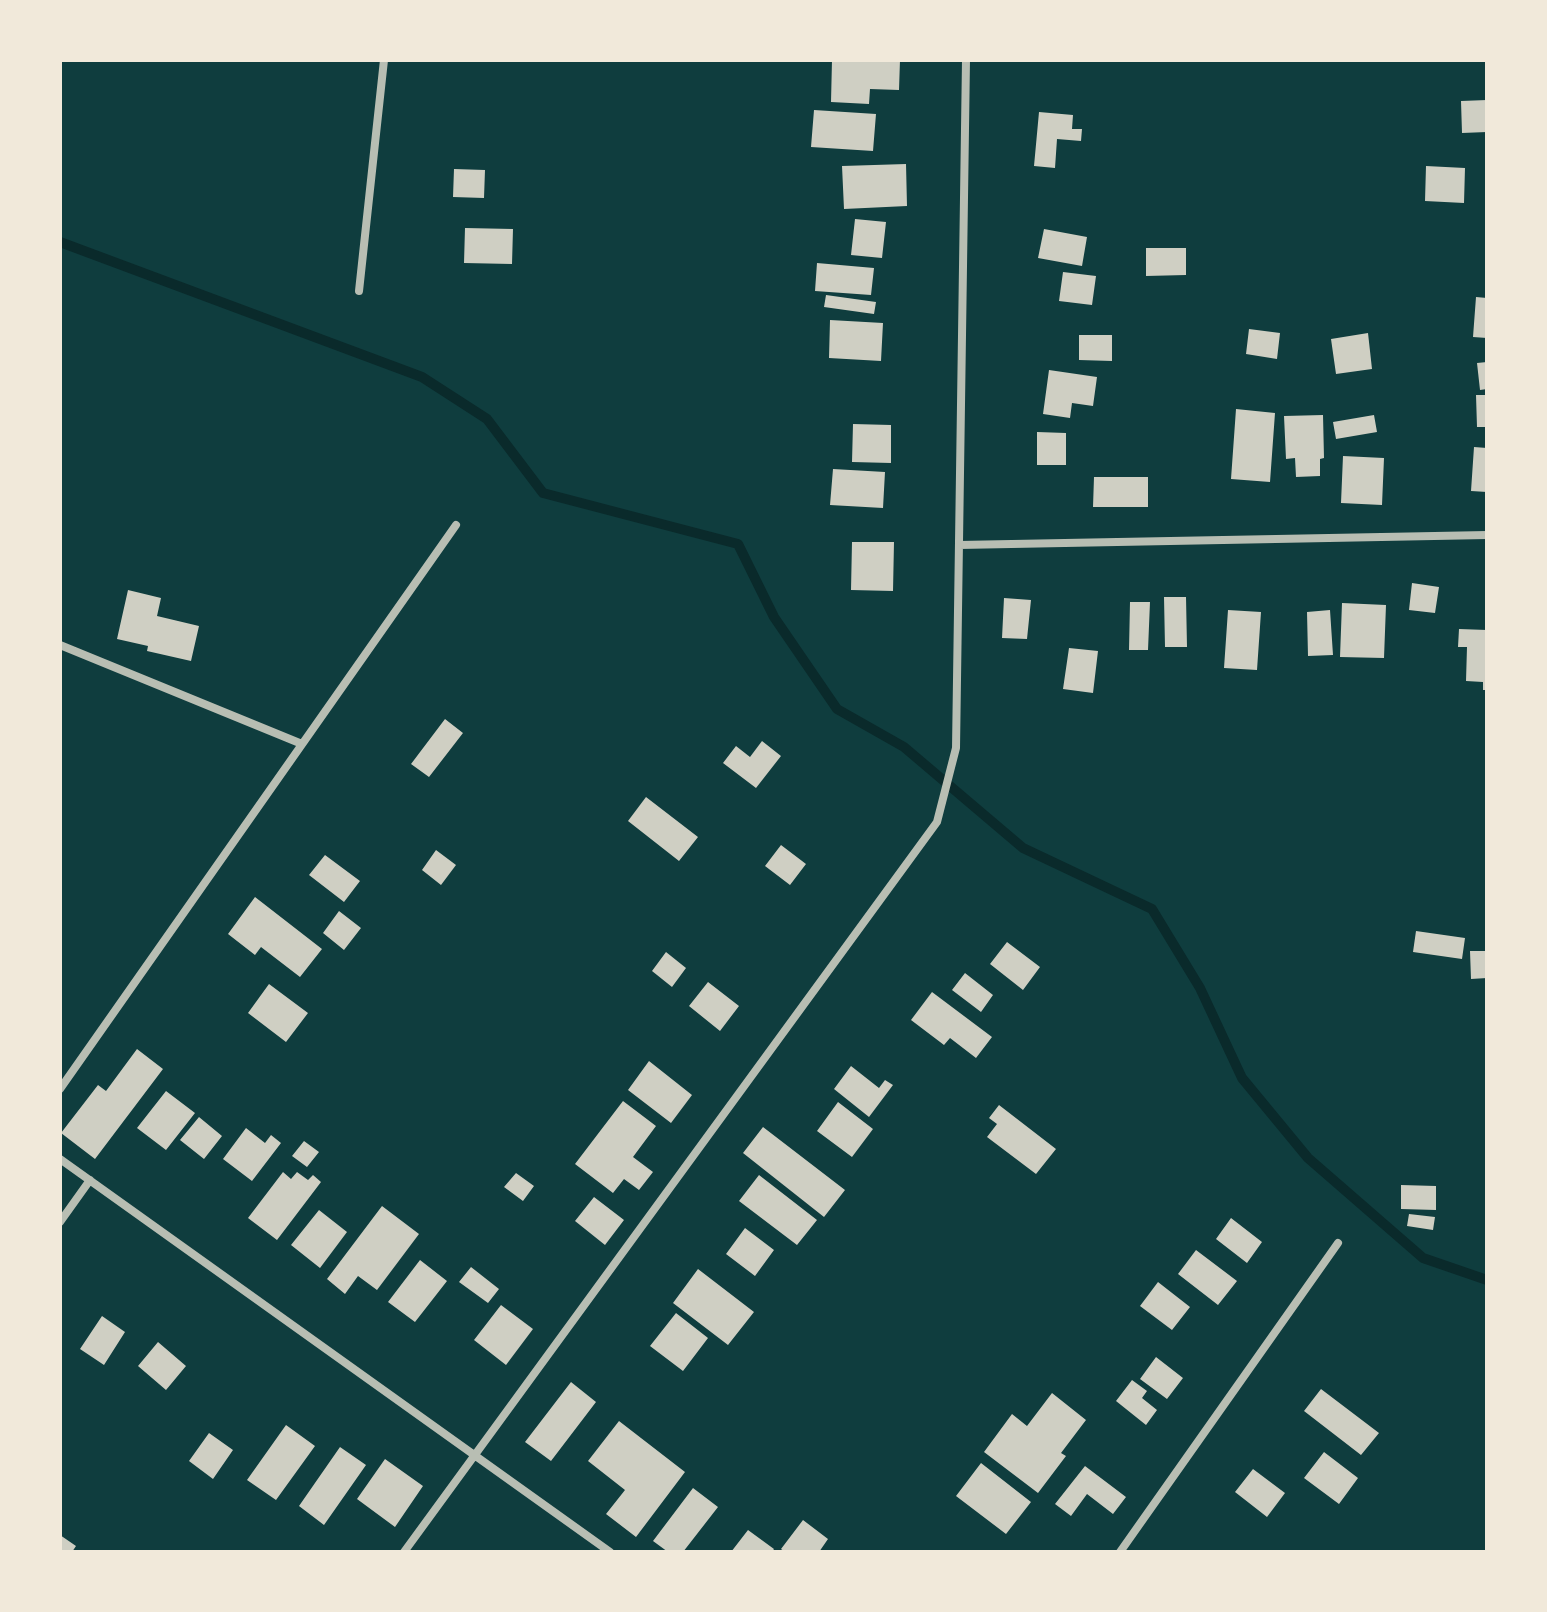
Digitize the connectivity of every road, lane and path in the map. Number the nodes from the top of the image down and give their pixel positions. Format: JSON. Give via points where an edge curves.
{"nodes":[{"id":1,"x":384,"y":60,"type":"edge"},
{"id":2,"x":966,"y":60,"type":"edge"},
{"id":3,"x":359,"y":291,"type":"dead end"},
{"id":4,"x":456,"y":525,"type":"dead end"},
{"id":5,"x":1487,"y":535,"type":"edge"},
{"id":6,"x":959,"y":545,"type":"junction"},
{"id":7,"x":60,"y":645,"type":"edge"},
{"id":8,"x":302,"y":744,"type":"junction"},
{"id":9,"x":60,"y":1089,"type":"edge"},
{"id":10,"x":60,"y":1159,"type":"edge"},
{"id":11,"x":90,"y":1180,"type":"junction"},
{"id":12,"x":60,"y":1222,"type":"edge"},
{"id":13,"x":1338,"y":1243,"type":"dead end"},
{"id":14,"x":473,"y":1456,"type":"junction"},
{"id":15,"x":404,"y":1552,"type":"edge"},
{"id":16,"x":610,"y":1552,"type":"edge"},
{"id":17,"x":1120,"y":1552,"type":"edge"}],
"edges":[{"from":1,"to":3,"type":"street"},
{"from":2,"to":6,"type":"street"},
{"from":4,"to":8,"type":"street"},
{"from":5,"to":6,"type":"street"},
{"from":6,"to":14,"type":"street","via":[[956,748],[937,822]]},
{"from":7,"to":8,"type":"street"},
{"from":8,"to":9,"type":"street"},
{"from":10,"to":11,"type":"street"},
{"from":11,"to":12,"type":"street"},
{"from":11,"to":14,"type":"street"},
{"from":13,"to":17,"type":"street"},
{"from":14,"to":15,"type":"street"},
{"from":14,"to":16,"type":"street"}]}
